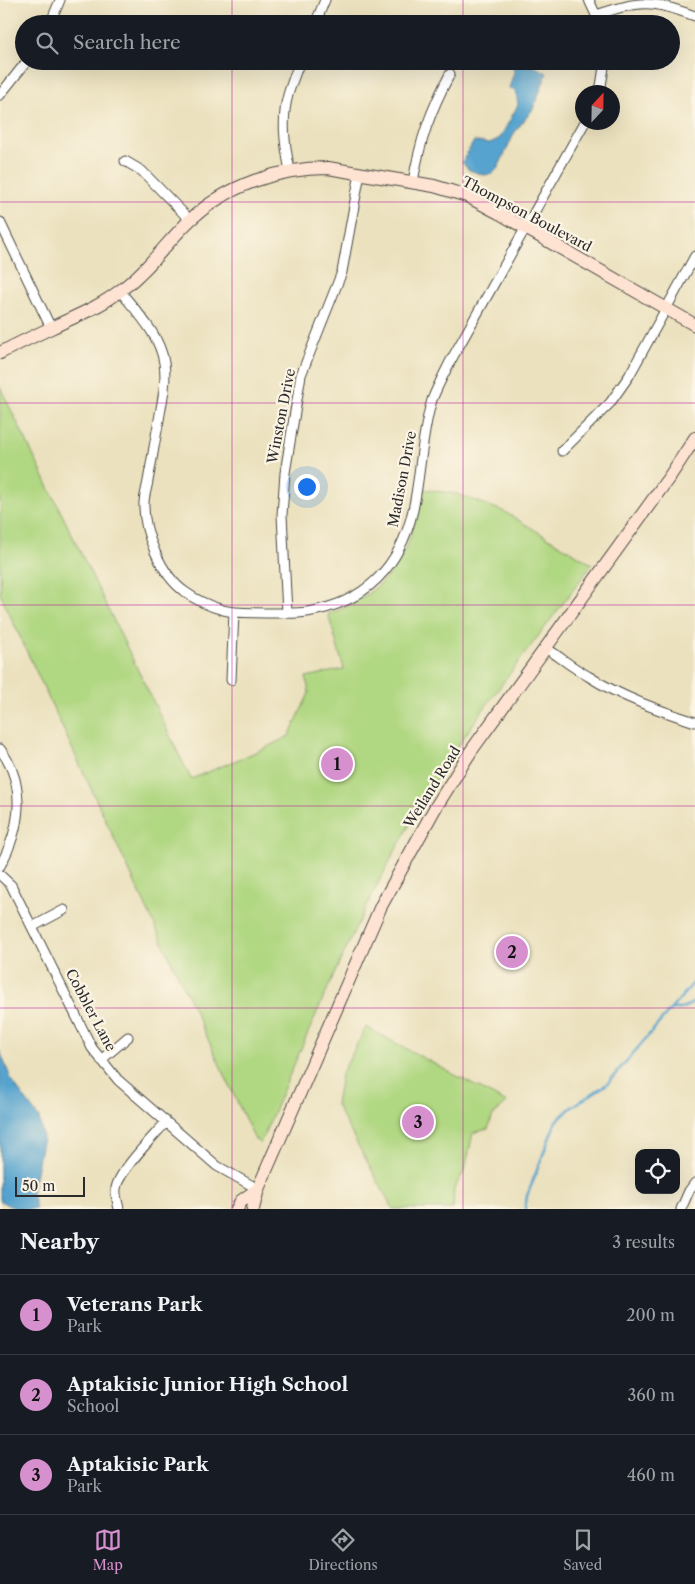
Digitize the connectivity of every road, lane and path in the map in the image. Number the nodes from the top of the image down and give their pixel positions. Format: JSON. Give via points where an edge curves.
{"nodes":[{"id":1,"x":60,"y":0,"type":"edge"},
{"id":2,"x":325,"y":0,"type":"edge"},
{"id":3,"x":589,"y":0,"type":"edge"},
{"id":4,"x":596,"y":14,"type":"joint"},
{"id":5,"x":54,"y":15,"type":"edge"},
{"id":6,"x":319,"y":15,"type":"edge"},
{"id":7,"x":695,"y":16,"type":"edge"},
{"id":8,"x":20,"y":70,"type":"edge"},
{"id":9,"x":297,"y":70,"type":"edge"},
{"id":10,"x":604,"y":70,"type":"edge"},
{"id":11,"x":450,"y":74,"type":"dead end"},
{"id":12,"x":601,"y":85,"type":"edge"},
{"id":13,"x":0,"y":95,"type":"edge"},
{"id":14,"x":581,"y":130,"type":"edge"},
{"id":15,"x":125,"y":161,"type":"dead end"},
{"id":16,"x":290,"y":171,"type":"junction"},
{"id":17,"x":360,"y":173,"type":"junction"},
{"id":18,"x":413,"y":182,"type":"junction"},
{"id":19,"x":190,"y":220,"type":"junction"},
{"id":20,"x":0,"y":222,"type":"edge"},
{"id":21,"x":526,"y":228,"type":"junction"},
{"id":22,"x":695,"y":256,"type":"edge"},
{"id":23,"x":120,"y":291,"type":"junction"},
{"id":24,"x":666,"y":308,"type":"junction"},
{"id":25,"x":695,"y":325,"type":"edge"},
{"id":26,"x":52,"y":328,"type":"junction"},
{"id":27,"x":0,"y":353,"type":"edge"},
{"id":28,"x":695,"y":438,"type":"edge"},
{"id":29,"x":562,"y":452,"type":"dead end"},
{"id":30,"x":234,"y":612,"type":"junction"},
{"id":31,"x":287,"y":613,"type":"junction"},
{"id":32,"x":546,"y":648,"type":"junction"},
{"id":33,"x":231,"y":680,"type":"dead end"},
{"id":34,"x":695,"y":722,"type":"edge"},
{"id":35,"x":0,"y":749,"type":"edge"},
{"id":36,"x":0,"y":866,"type":"edge"},
{"id":37,"x":0,"y":875,"type":"edge"},
{"id":38,"x":64,"y":910,"type":"dead end"},
{"id":39,"x":32,"y":927,"type":"junction"},
{"id":40,"x":128,"y":1037,"type":"dead end"},
{"id":41,"x":101,"y":1060,"type":"junction"},
{"id":42,"x":166,"y":1122,"type":"junction"},
{"id":43,"x":695,"y":1183,"type":"edge"},
{"id":44,"x":258,"y":1189,"type":"junction"},
{"id":45,"x":119,"y":1209,"type":"edge"},
{"id":46,"x":237,"y":1209,"type":"edge"},
{"id":47,"x":253,"y":1209,"type":"edge"},
{"id":48,"x":681,"y":1209,"type":"edge"}],
"edges":[{"from":1,"to":5,"type":"street"},
{"from":2,"to":6,"type":"street"},
{"from":3,"to":4,"type":"street"},
{"from":4,"to":7,"type":"street","via":[[636,1],[650,1]]},
{"from":8,"to":13,"type":"street"},
{"from":9,"to":16,"type":"street","via":[[285,111],[285,145]]},
{"from":10,"to":12,"type":"street"},
{"from":11,"to":18,"type":"street","via":[[426,124]]},
{"from":14,"to":21,"type":"street","name":"Madison Drive"},
{"from":15,"to":19,"type":"street","via":[[142,171]]},
{"from":16,"to":17,"type":"main road","name":"Thompson Boulevard","via":[[328,168]]},
{"from":16,"to":19,"type":"main road","name":"Thompson Boulevard","via":[[236,188]]},
{"from":17,"to":18,"type":"main road","name":"Thompson Boulevard"},
{"from":17,"to":31,"type":"street","name":"Winston Drive","via":[[342,272],[301,375],[285,473],[282,515]]},
{"from":18,"to":21,"type":"main road","name":"Thompson Boulevard","via":[[453,191]]},
{"from":19,"to":23,"type":"main road","name":"Thompson Boulevard","via":[[136,279]]},
{"from":20,"to":26,"type":"street"},
{"from":21,"to":24,"type":"main road","name":"Thompson Boulevard"},
{"from":21,"to":31,"type":"street","name":"Madison Drive","via":[[432,399],[409,526],[392,563],[375,582],[343,602],[331,607]]},
{"from":22,"to":24,"type":"street"},
{"from":23,"to":26,"type":"main road","name":"Thompson Boulevard","via":[[85,313]]},
{"from":23,"to":30,"type":"street","name":"Madison Drive","via":[[147,325],[164,361],[164,392],[144,504],[154,548],[168,574],[184,591],[208,605]]},
{"from":24,"to":25,"type":"main road","name":"Thompson Boulevard"},
{"from":24,"to":29,"type":"street","via":[[610,403]]},
{"from":26,"to":27,"type":"main road","name":"Thompson Boulevard"},
{"from":28,"to":32,"type":"main road","name":"Weiland Road"},
{"from":30,"to":31,"type":"street","name":"Madison Drive"},
{"from":30,"to":33,"type":"street"},
{"from":32,"to":34,"type":"street","via":[[610,689]]},
{"from":32,"to":44,"type":"main road","name":"Weiland Road","via":[[471,752],[405,860]]},
{"from":35,"to":36,"type":"street","via":[[14,775],[19,799],[14,830]]},
{"from":37,"to":39,"type":"street","name":"Cobbler Lane","via":[[11,885]]},
{"from":38,"to":39,"type":"street"},
{"from":39,"to":41,"type":"street","name":"Cobbler Lane"},
{"from":40,"to":41,"type":"street"},
{"from":41,"to":42,"type":"street","name":"Cobbler Lane","via":[[118,1080]]},
{"from":42,"to":44,"type":"street","name":"Cobbler Lane","via":[[216,1166]]},
{"from":42,"to":45,"type":"street","via":[[118,1179]]},
{"from":43,"to":48,"type":"street"},
{"from":44,"to":46,"type":"main road","name":"Weiland Road","via":[[241,1201]]},
{"from":44,"to":47,"type":"main road","name":"Weiland Road"}]}
